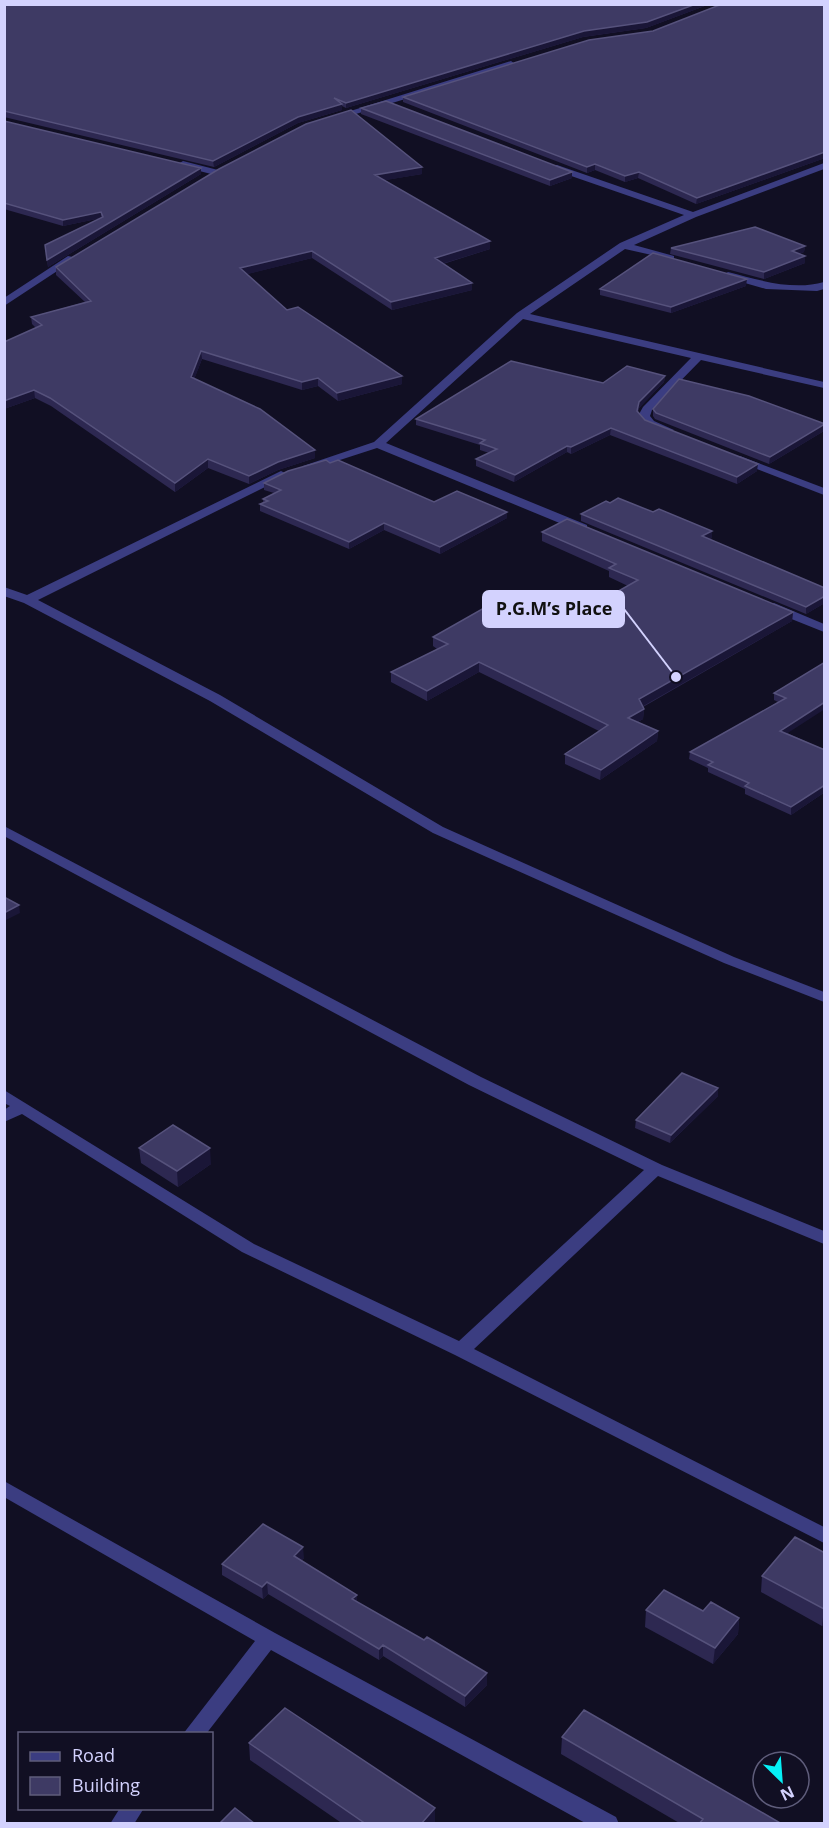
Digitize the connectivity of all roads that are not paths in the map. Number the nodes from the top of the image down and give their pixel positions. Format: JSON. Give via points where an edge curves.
{"nodes":[{"id":1,"x":520,"y":61,"type":"edge"},
{"id":2,"x":386,"y":101,"type":"junction"},
{"id":3,"x":407,"y":109,"type":"edge"},
{"id":4,"x":323,"y":121,"type":"edge"},
{"id":5,"x":170,"y":161,"type":"edge"},
{"id":6,"x":543,"y":163,"type":"edge"},
{"id":7,"x":825,"y":166,"type":"edge"},
{"id":8,"x":224,"y":167,"type":"edge"},
{"id":9,"x":214,"y":172,"type":"junction"},
{"id":10,"x":205,"y":177,"type":"edge"},
{"id":11,"x":693,"y":215,"type":"junction"},
{"id":12,"x":624,"y":245,"type":"junction"},
{"id":13,"x":81,"y":252,"type":"edge"},
{"id":14,"x":679,"y":261,"type":"edge"},
{"id":15,"x":711,"y":270,"type":"edge"},
{"id":16,"x":825,"y":285,"type":"edge"},
{"id":17,"x":4,"y":303,"type":"edge"},
{"id":18,"x":521,"y":315,"type":"junction"},
{"id":19,"x":700,"y":356,"type":"junction"},
{"id":20,"x":825,"y":385,"type":"edge"},
{"id":21,"x":683,"y":436,"type":"edge"},
{"id":22,"x":378,"y":444,"type":"junction"},
{"id":23,"x":726,"y":453,"type":"edge"},
{"id":24,"x":825,"y":492,"type":"edge"},
{"id":25,"x":596,"y":534,"type":"edge"},
{"id":26,"x":4,"y":591,"type":"edge"},
{"id":27,"x":28,"y":600,"type":"junction"},
{"id":28,"x":759,"y":601,"type":"edge"},
{"id":29,"x":825,"y":628,"type":"edge"},
{"id":30,"x":4,"y":830,"type":"edge"},
{"id":31,"x":825,"y":997,"type":"edge"},
{"id":32,"x":4,"y":1095,"type":"edge"},
{"id":33,"x":21,"y":1107,"type":"junction"},
{"id":34,"x":4,"y":1117,"type":"edge"},
{"id":35,"x":656,"y":1169,"type":"junction"},
{"id":36,"x":825,"y":1238,"type":"edge"},
{"id":37,"x":461,"y":1350,"type":"junction"},
{"id":38,"x":4,"y":1488,"type":"edge"},
{"id":39,"x":825,"y":1536,"type":"edge"},
{"id":40,"x":268,"y":1639,"type":"junction"},
{"id":41,"x":195,"y":1732,"type":"edge"},
{"id":42,"x":132,"y":1810,"type":"edge"},
{"id":43,"x":121,"y":1824,"type":"edge"},
{"id":44,"x":608,"y":1824,"type":"edge"}],
"edges":[{"from":1,"to":2,"type":"street"},
{"from":2,"to":3,"type":"street"},
{"from":2,"to":4,"type":"street"},
{"from":5,"to":9,"type":"street"},
{"from":6,"to":11,"type":"street"},
{"from":7,"to":11,"type":"street"},
{"from":8,"to":9,"type":"street"},
{"from":9,"to":10,"type":"street"},
{"from":11,"to":12,"type":"street"},
{"from":12,"to":14,"type":"street"},
{"from":12,"to":18,"type":"street"},
{"from":13,"to":17,"type":"street"},
{"from":15,"to":16,"type":"street","via":[[766,286]]},
{"from":18,"to":19,"type":"street"},
{"from":18,"to":22,"type":"street"},
{"from":19,"to":20,"type":"street"},
{"from":19,"to":21,"type":"street","via":[[647,409],[645,416],[650,423]]},
{"from":22,"to":25,"type":"street"},
{"from":22,"to":27,"type":"street","via":[[283,474]]},
{"from":23,"to":24,"type":"street"},
{"from":26,"to":27,"type":"street"},
{"from":27,"to":31,"type":"street","via":[[215,698],[438,830],[729,960]]},
{"from":28,"to":29,"type":"street"},
{"from":30,"to":35,"type":"street","via":[[475,1081]]},
{"from":32,"to":33,"type":"street"},
{"from":33,"to":34,"type":"street"},
{"from":33,"to":37,"type":"street","via":[[248,1248]]},
{"from":35,"to":36,"type":"street"},
{"from":35,"to":37,"type":"street"},
{"from":37,"to":39,"type":"street"},
{"from":38,"to":40,"type":"street"},
{"from":40,"to":41,"type":"street"},
{"from":40,"to":44,"type":"street"},
{"from":42,"to":43,"type":"street"}]}
